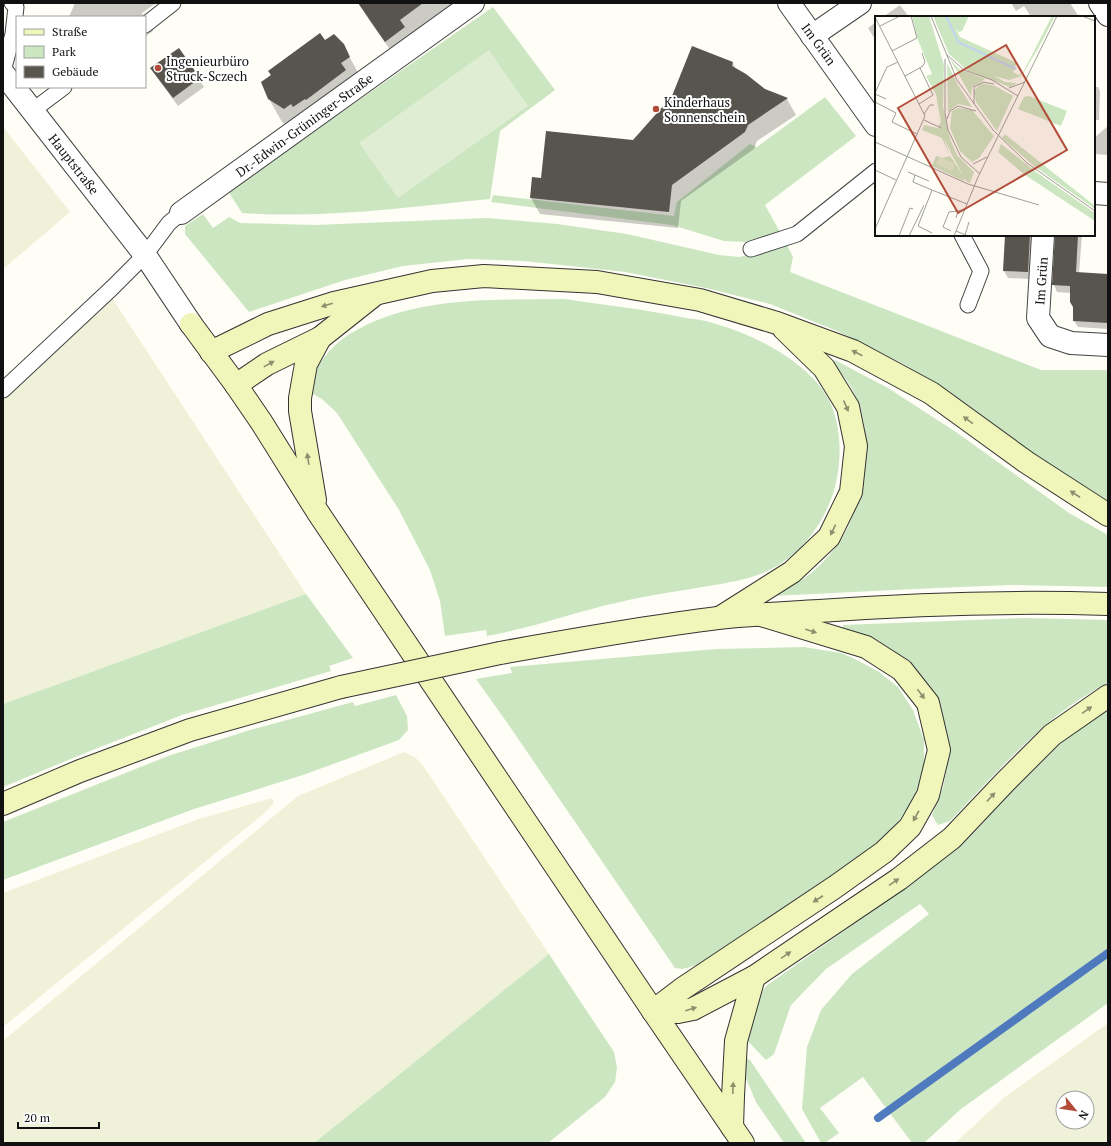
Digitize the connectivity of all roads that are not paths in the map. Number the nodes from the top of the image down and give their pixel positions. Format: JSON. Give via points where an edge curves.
{"nodes":[{"id":1,"x":173,"y":3,"type":"edge"},
{"id":2,"x":473,"y":3,"type":"edge"},
{"id":3,"x":789,"y":3,"type":"edge"},
{"id":4,"x":860,"y":3,"type":"edge"},
{"id":5,"x":1100,"y":3,"type":"edge"},
{"id":6,"x":15,"y":4,"type":"edge"},
{"id":7,"x":1108,"y":15,"type":"edge"},
{"id":8,"x":146,"y":24,"type":"edge"},
{"id":9,"x":812,"y":36,"type":"junction"},
{"id":10,"x":3,"y":72,"type":"edge"},
{"id":11,"x":63,"y":88,"type":"edge"},
{"id":12,"x":32,"y":111,"type":"junction"},
{"id":13,"x":875,"y":124,"type":"edge"},
{"id":14,"x":875,"y":172,"type":"edge"},
{"id":15,"x":1095,"y":193,"type":"edge"},
{"id":16,"x":1108,"y":194,"type":"edge"},
{"id":17,"x":181,"y":213,"type":"joint"},
{"id":18,"x":963,"y":236,"type":"edge"},
{"id":19,"x":1043,"y":236,"type":"edge"},
{"id":20,"x":751,"y":249,"type":"dead end"},
{"id":21,"x":145,"y":255,"type":"junction"},
{"id":22,"x":379,"y":292,"type":"junction"},
{"id":23,"x":968,"y":305,"type":"dead end"},
{"id":24,"x":778,"y":323,"type":"junction"},
{"id":25,"x":191,"y":324,"type":"joint"},
{"id":26,"x":320,"y":338,"type":"junction"},
{"id":27,"x":1108,"y":345,"type":"edge"},
{"id":28,"x":211,"y":352,"type":"junction"},
{"id":29,"x":236,"y":385,"type":"junction"},
{"id":30,"x":3,"y":390,"type":"edge"},
{"id":31,"x":317,"y":512,"type":"junction"},
{"id":32,"x":1108,"y":515,"type":"edge"},
{"id":33,"x":1108,"y":604,"type":"edge"},
{"id":34,"x":761,"y":615,"type":"junction"},
{"id":35,"x":720,"y":618,"type":"junction"},
{"id":36,"x":1108,"y":696,"type":"edge"},
{"id":37,"x":3,"y":804,"type":"edge"},
{"id":38,"x":754,"y":978,"type":"junction"},
{"id":39,"x":653,"y":1011,"type":"junction"},
{"id":40,"x":738,"y":1135,"type":"edge"}],
"edges":[{"from":1,"to":8,"type":"lane"},
{"from":2,"to":17,"type":"street","name":"Dr.-Edwin-Grüninger-Straße"},
{"from":3,"to":9,"type":"street","name":"Im Grün"},
{"from":4,"to":9,"type":"street"},
{"from":5,"to":7,"type":"street"},
{"from":6,"to":10,"type":"lane","via":[[13,34]]},
{"from":9,"to":13,"type":"street","name":"Im Grün"},
{"from":10,"to":12,"type":"street","name":"Hauptstraße"},
{"from":11,"to":12,"type":"lane"},
{"from":12,"to":21,"type":"street","name":"Hauptstraße"},
{"from":14,"to":20,"type":"lane","via":[[797,234]]},
{"from":15,"to":16,"type":"street"},
{"from":17,"to":21,"type":"lane","name":"Dr.-Edwin-Grüninger-Straße","via":[[169,223]]},
{"from":18,"to":23,"type":"lane","via":[[981,271]]},
{"from":19,"to":27,"type":"street","name":"Im Grün","via":[[1038,318],[1050,336],[1071,343]]},
{"from":21,"to":25,"type":"street","name":"Hauptstraße"},
{"from":21,"to":30,"type":"lane"},
{"from":22,"to":24,"type":"main road","via":[[432,281],[484,276],[598,282],[700,300]]},
{"from":22,"to":26,"type":"main road"},
{"from":22,"to":28,"type":"main road","one_way":true,"via":[[268,324]]},
{"from":32,"to":24,"type":"main road","one_way":true,"via":[[1026,462],[931,393],[853,351]]},
{"from":24,"to":35,"type":"main road","one_way":true,"via":[[824,368],[848,407],[856,446],[851,492],[830,537],[792,572]]},
{"from":25,"to":28,"type":"main road"},
{"from":29,"to":26,"type":"main road","one_way":true,"via":[[267,364]]},
{"from":31,"to":26,"type":"main road","one_way":true,"via":[[300,398],[306,364]]},
{"from":28,"to":29,"type":"main road"},
{"from":29,"to":31,"type":"main road"},
{"from":31,"to":39,"type":"main road"},
{"from":33,"to":34,"type":"main road","via":[[961,603]]},
{"from":34,"to":35,"type":"main road"},
{"from":34,"to":39,"type":"main road","one_way":true,"via":[[866,647],[902,670],[928,703],[938,750],[928,795],[910,827],[884,852],[682,988]]},
{"from":35,"to":37,"type":"main road","bridge":true,"via":[[500,652],[341,687],[190,730],[80,771]]},
{"from":38,"to":36,"type":"main road","one_way":true,"via":[[899,879],[952,838],[1052,735]]},
{"from":39,"to":38,"type":"main road","one_way":true,"via":[[692,1010]]},
{"from":40,"to":38,"type":"main road","one_way":true,"via":[[733,1096],[736,1041]]},
{"from":39,"to":40,"type":"main road"}]}
